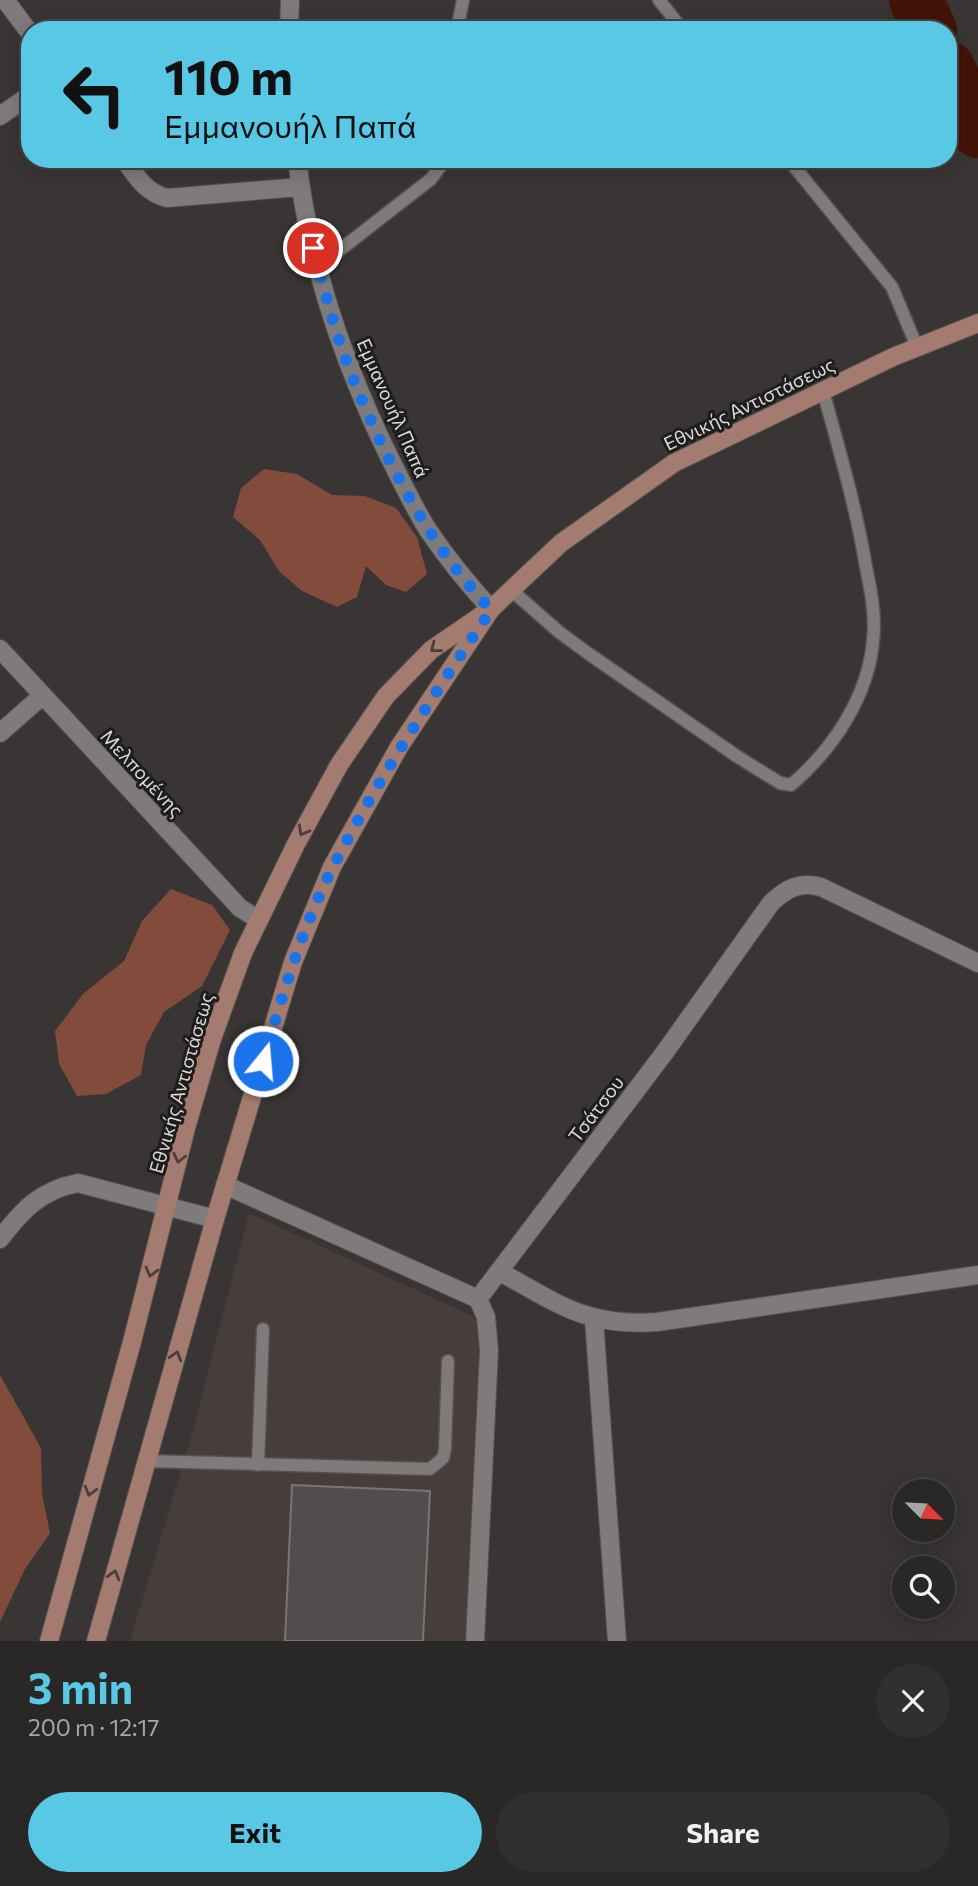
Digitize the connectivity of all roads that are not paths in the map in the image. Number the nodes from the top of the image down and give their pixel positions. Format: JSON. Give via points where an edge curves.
{"nodes":[{"id":1,"x":5,"y":0,"type":"edge"},
{"id":2,"x":290,"y":0,"type":"edge"},
{"id":3,"x":463,"y":0,"type":"edge"},
{"id":4,"x":659,"y":0,"type":"edge"},
{"id":5,"x":21,"y":21,"type":"edge"},
{"id":6,"x":289,"y":21,"type":"edge"},
{"id":7,"x":459,"y":21,"type":"edge"},
{"id":8,"x":676,"y":21,"type":"edge"},
{"id":9,"x":21,"y":101,"type":"edge"},
{"id":10,"x":0,"y":116,"type":"edge"},
{"id":11,"x":131,"y":168,"type":"edge"},
{"id":12,"x":298,"y":168,"type":"edge"},
{"id":13,"x":440,"y":168,"type":"edge"},
{"id":14,"x":795,"y":168,"type":"edge"},
{"id":15,"x":300,"y":187,"type":"junction"},
{"id":16,"x":318,"y":267,"type":"junction"},
{"id":17,"x":978,"y":323,"type":"edge"},
{"id":18,"x":917,"y":347,"type":"junction"},
{"id":19,"x":823,"y":391,"type":"junction"},
{"id":20,"x":510,"y":590,"type":"junction"},
{"id":21,"x":491,"y":610,"type":"junction"},
{"id":22,"x":0,"y":649,"type":"edge"},
{"id":23,"x":42,"y":696,"type":"junction"},
{"id":24,"x":0,"y":733,"type":"edge"},
{"id":25,"x":259,"y":920,"type":"junction"},
{"id":26,"x":978,"y":963,"type":"edge"},
{"id":27,"x":225,"y":1185,"type":"junction"},
{"id":28,"x":168,"y":1206,"type":"junction"},
{"id":29,"x":215,"y":1219,"type":"junction"},
{"id":30,"x":0,"y":1239,"type":"edge"},
{"id":31,"x":500,"y":1272,"type":"junction"},
{"id":32,"x":978,"y":1275,"type":"edge"},
{"id":33,"x":478,"y":1299,"type":"junction"},
{"id":34,"x":594,"y":1319,"type":"junction"},
{"id":35,"x":263,"y":1329,"type":"dead end"},
{"id":36,"x":448,"y":1361,"type":"dead end"},
{"id":37,"x":146,"y":1461,"type":"junction"},
{"id":38,"x":258,"y":1465,"type":"junction"},
{"id":39,"x":49,"y":1641,"type":"edge"},
{"id":40,"x":96,"y":1641,"type":"edge"},
{"id":41,"x":475,"y":1641,"type":"edge"},
{"id":42,"x":617,"y":1641,"type":"edge"}],
"edges":[{"from":1,"to":5,"type":"street"},
{"from":2,"to":6,"type":"street"},
{"from":3,"to":7,"type":"lane"},
{"from":4,"to":8,"type":"lane"},
{"from":9,"to":10,"type":"street"},
{"from":11,"to":15,"type":"street","via":[[147,189],[167,198]]},
{"from":12,"to":15,"type":"street","name":"Εμμανουήλ Παπά"},
{"from":13,"to":16,"type":"lane","via":[[432,179]]},
{"from":14,"to":18,"type":"lane","via":[[892,288]]},
{"from":15,"to":16,"type":"street","name":"Εμμανουήλ Παπά"},
{"from":16,"to":21,"type":"street","name":"Εμμανουήλ Παπά","via":[[356,386],[401,482],[428,529]]},
{"from":17,"to":18,"type":"main road","name":"Εθνικής Αντιστάσεως"},
{"from":18,"to":19,"type":"main road","name":"Εθνικής Αντιστάσεως"},
{"from":19,"to":20,"type":"main road","name":"Εθνικής Αντιστάσεως","via":[[674,463],[561,543]]},
{"from":19,"to":20,"type":"lane","via":[[862,542],[873,605],[873,640],[851,716],[791,785],[738,757],[600,662]]},
{"from":20,"to":21,"type":"main road","name":"Εθνικής Αντιστάσεως"},
{"from":21,"to":25,"type":"main road","name":"Εθνικής Αντιστάσεως","one_way":true,"via":[[431,650],[386,696],[339,765]]},
{"from":21,"to":27,"type":"main road","name":"Εθνικής Αντιστάσεως","via":[[399,747],[332,867],[293,962]]},
{"from":22,"to":23,"type":"street","name":"Μελπομένης"},
{"from":23,"to":24,"type":"street"},
{"from":23,"to":25,"type":"street","name":"Μελπομένης","via":[[240,908]]},
{"from":25,"to":28,"type":"main road","name":"Εθνικής Αντιστάσεως","one_way":true,"via":[[212,1039]]},
{"from":26,"to":31,"type":"street","name":"Τσάτσου","via":[[821,887],[805,884],[786,890],[771,904]]},
{"from":27,"to":29,"type":"main road","name":"Εθνικής Αντιστάσεως"},
{"from":27,"to":33,"type":"street"},
{"from":28,"to":29,"type":"street"},
{"from":28,"to":30,"type":"street","via":[[78,1183],[61,1186],[27,1208]]},
{"from":28,"to":39,"type":"main road","name":"Εθνικής Αντιστάσεως","one_way":true},
{"from":37,"to":29,"type":"main road","name":"Εθνικής Αντιστάσεως","one_way":true},
{"from":31,"to":33,"type":"street","name":"Τσάτσου"},
{"from":31,"to":34,"type":"street"},
{"from":32,"to":34,"type":"street","via":[[657,1322]]},
{"from":33,"to":41,"type":"street","via":[[486,1317],[489,1350]]},
{"from":34,"to":42,"type":"street"},
{"from":35,"to":38,"type":"lane"},
{"from":36,"to":38,"type":"lane","via":[[445,1449],[443,1458],[430,1469]]},
{"from":37,"to":38,"type":"lane"},
{"from":40,"to":37,"type":"main road","name":"Εθνικής Αντιστάσεως","one_way":true}]}
